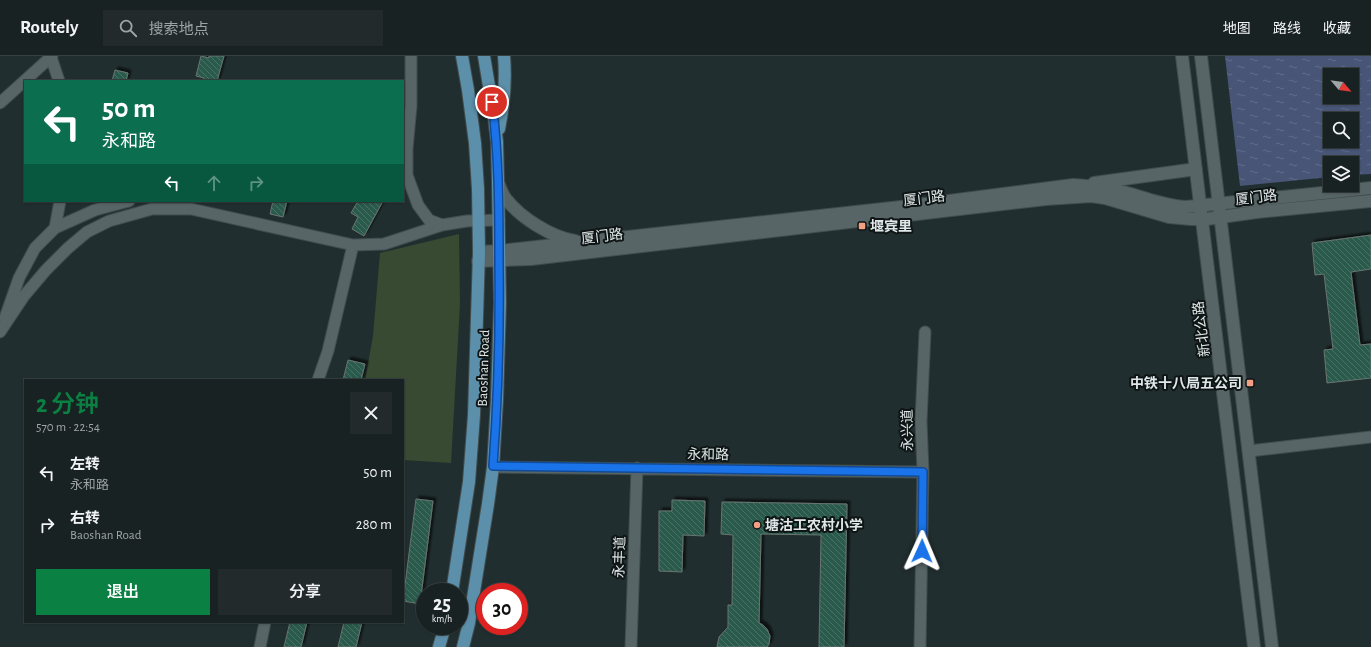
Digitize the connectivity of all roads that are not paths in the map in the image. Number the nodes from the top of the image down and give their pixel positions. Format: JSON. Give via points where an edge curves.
{"nodes":[{"id":1,"x":51,"y":56,"type":"edge"},
{"id":2,"x":411,"y":56,"type":"edge"},
{"id":3,"x":462,"y":56,"type":"edge"},
{"id":4,"x":484,"y":56,"type":"edge"},
{"id":5,"x":504,"y":56,"type":"edge"},
{"id":6,"x":1182,"y":56,"type":"edge"},
{"id":7,"x":1201,"y":56,"type":"edge"},
{"id":8,"x":25,"y":80,"type":"edge"},
{"id":9,"x":59,"y":80,"type":"edge"},
{"id":10,"x":24,"y":81,"type":"edge"},
{"id":11,"x":0,"y":103,"type":"edge"},
{"id":12,"x":497,"y":142,"type":"junction"},
{"id":13,"x":1196,"y":169,"type":"junction"},
{"id":14,"x":498,"y":182,"type":"junction"},
{"id":15,"x":1073,"y":186,"type":"junction"},
{"id":16,"x":1371,"y":188,"type":"edge"},
{"id":17,"x":1371,"y":201,"type":"edge"},
{"id":18,"x":60,"y":202,"type":"edge"},
{"id":19,"x":125,"y":202,"type":"edge"},
{"id":20,"x":165,"y":202,"type":"edge"},
{"id":21,"x":1219,"y":203,"type":"junction"},
{"id":22,"x":1201,"y":206,"type":"junction"},
{"id":23,"x":192,"y":209,"type":"junction"},
{"id":24,"x":1220,"y":217,"type":"junction"},
{"id":25,"x":1202,"y":219,"type":"junction"},
{"id":26,"x":499,"y":220,"type":"junction"},
{"id":27,"x":479,"y":221,"type":"junction"},
{"id":28,"x":442,"y":225,"type":"junction"},
{"id":29,"x":55,"y":228,"type":"junction"},
{"id":30,"x":584,"y":242,"type":"junction"},
{"id":31,"x":353,"y":245,"type":"junction"},
{"id":32,"x":479,"y":256,"type":"junction"},
{"id":33,"x":499,"y":256,"type":"junction"},
{"id":34,"x":0,"y":332,"type":"edge"},
{"id":35,"x":925,"y":332,"type":"dead end"},
{"id":36,"x":318,"y":379,"type":"edge"},
{"id":37,"x":1371,"y":436,"type":"edge"},
{"id":38,"x":1249,"y":451,"type":"junction"},
{"id":39,"x":493,"y":466,"type":"junction"},
{"id":40,"x":636,"y":468,"type":"junction"},
{"id":41,"x":923,"y":472,"type":"junction"},
{"id":42,"x":453,"y":583,"type":"edge"},
{"id":43,"x":265,"y":623,"type":"edge"},
{"id":44,"x":442,"y":635,"type":"edge"},
{"id":45,"x":260,"y":647,"type":"edge"},
{"id":46,"x":439,"y":647,"type":"edge"},
{"id":47,"x":462,"y":647,"type":"edge"},
{"id":48,"x":631,"y":647,"type":"edge"},
{"id":49,"x":920,"y":647,"type":"edge"},
{"id":50,"x":1254,"y":647,"type":"edge"},
{"id":51,"x":1272,"y":647,"type":"edge"}],
"edges":[{"from":1,"to":8,"type":"street"},
{"from":1,"to":9,"type":"street"},
{"from":2,"to":28,"type":"street","via":[[407,175],[418,205],[429,220]]},
{"from":3,"to":27,"type":"main road","name":"Baoshan Road","via":[[474,144]]},
{"from":4,"to":12,"type":"main road","name":"Baoshan Road"},
{"from":5,"to":12,"type":"main road","via":[[503,103]]},
{"from":6,"to":13,"type":"street","name":"新北公路"},
{"from":7,"to":21,"type":"street"},
{"from":10,"to":11,"type":"street"},
{"from":12,"to":14,"type":"main road","name":"Baoshan Road"},
{"from":13,"to":15,"type":"street"},
{"from":13,"to":22,"type":"street","name":"新北公路"},
{"from":14,"to":26,"type":"main road","name":"Baoshan Road"},
{"from":14,"to":30,"type":"street","via":[[506,199],[546,231],[561,238]]},
{"from":15,"to":22,"type":"street","name":"厦门路","via":[[1112,189],[1178,207]]},
{"from":15,"to":30,"type":"street","name":"厦门路"},
{"from":16,"to":21,"type":"street","name":"厦门路"},
{"from":17,"to":24,"type":"street","name":"厦门路"},
{"from":18,"to":29,"type":"street"},
{"from":19,"to":29,"type":"street","via":[[95,210]]},
{"from":20,"to":23,"type":"street"},
{"from":21,"to":22,"type":"street","name":"厦门路"},
{"from":21,"to":24,"type":"street"},
{"from":22,"to":25,"type":"street","name":"新北公路"},
{"from":23,"to":31,"type":"street"},
{"from":23,"to":34,"type":"street","via":[[152,209],[109,220],[87,232],[46,270],[24,296]]},
{"from":24,"to":25,"type":"street","name":"厦门路"},
{"from":24,"to":38,"type":"street"},
{"from":25,"to":33,"type":"street","name":"厦门路","via":[[1169,217],[1091,196],[1046,199],[538,258]]},
{"from":25,"to":50,"type":"street","name":"新北公路"},
{"from":26,"to":27,"type":"street"},
{"from":26,"to":33,"type":"main road","name":"Baoshan Road"},
{"from":27,"to":28,"type":"street"},
{"from":27,"to":32,"type":"main road","name":"Baoshan Road"},
{"from":28,"to":31,"type":"street","via":[[384,244]]},
{"from":29,"to":34,"type":"street","via":[[35,248],[19,278]]},
{"from":30,"to":33,"type":"street","name":"厦门路"},
{"from":31,"to":36,"type":"street","via":[[328,351]]},
{"from":32,"to":33,"type":"street","name":"厦门路"},
{"from":32,"to":42,"type":"main road","name":"Baoshan Road","via":[[474,415],[469,482]]},
{"from":33,"to":39,"type":"main road","name":"Baoshan Road","via":[[498,365]]},
{"from":35,"to":41,"type":"street","name":"永兴道","via":[[921,421]]},
{"from":37,"to":38,"type":"street"},
{"from":38,"to":51,"type":"street"},
{"from":39,"to":40,"type":"street","name":"永和路"},
{"from":39,"to":47,"type":"main road","name":"Baoshan Road","via":[[479,567]]},
{"from":40,"to":41,"type":"street","name":"永和路"},
{"from":40,"to":48,"type":"street","name":"永丰道"},
{"from":41,"to":49,"type":"street","name":"永兴道"},
{"from":43,"to":45,"type":"street"},
{"from":44,"to":46,"type":"main road"}]}
